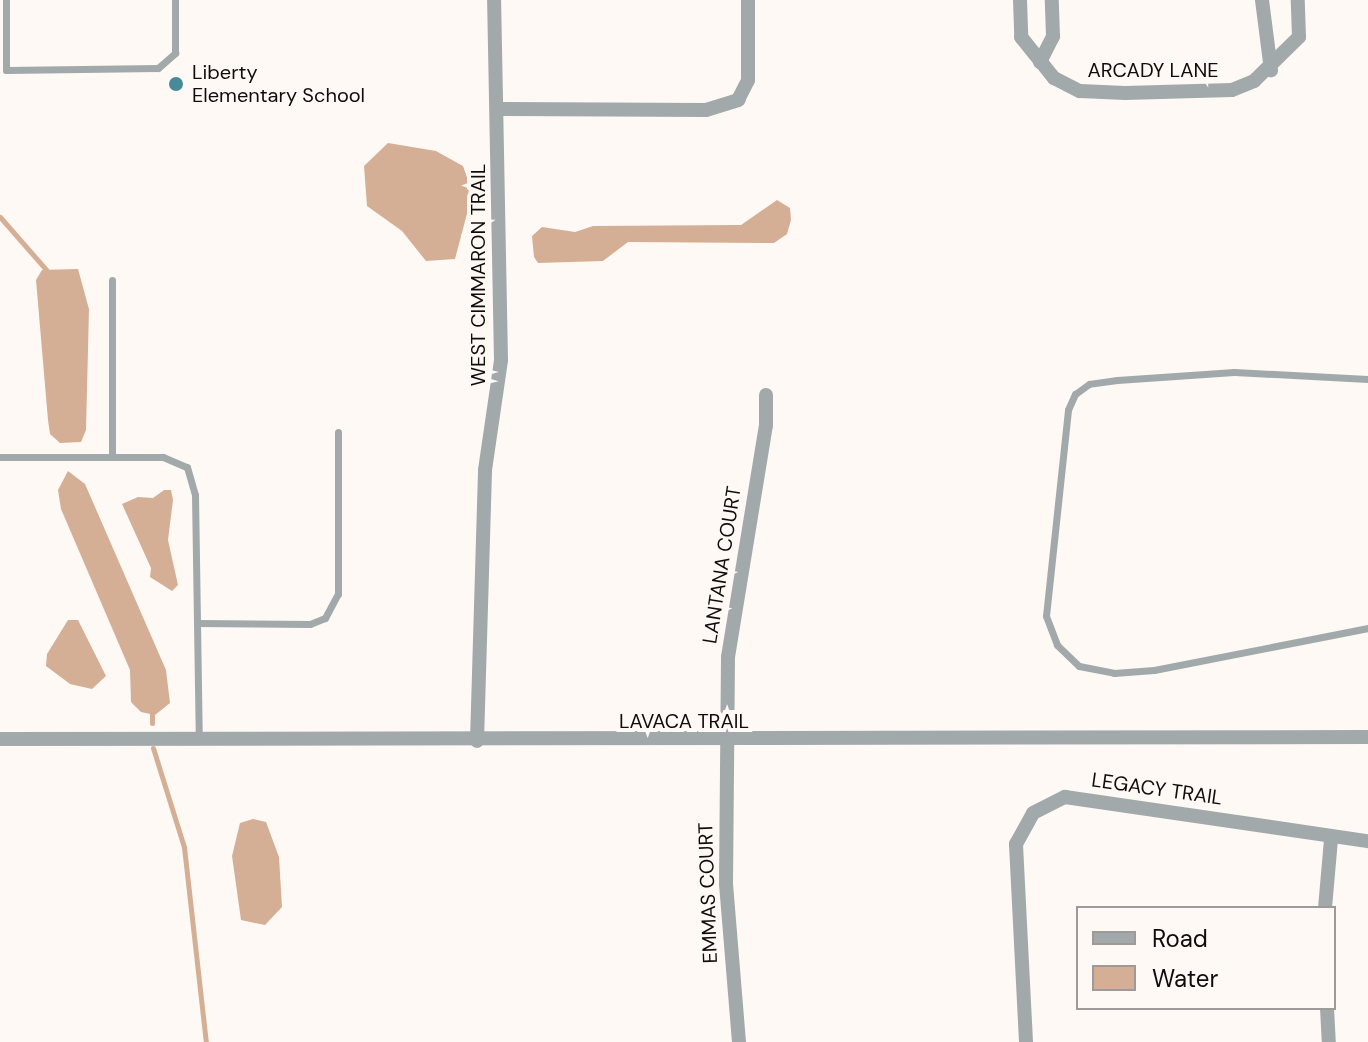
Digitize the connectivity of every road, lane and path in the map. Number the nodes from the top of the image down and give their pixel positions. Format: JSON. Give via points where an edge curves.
{"nodes":[{"id":1,"x":6,"y":0,"type":"edge"},
{"id":2,"x":175,"y":0,"type":"edge"},
{"id":3,"x":494,"y":0,"type":"edge"},
{"id":4,"x":748,"y":0,"type":"edge"},
{"id":5,"x":1020,"y":0,"type":"edge"},
{"id":6,"x":1052,"y":0,"type":"edge"},
{"id":7,"x":1262,"y":0,"type":"edge"},
{"id":8,"x":1298,"y":0,"type":"edge"},
{"id":9,"x":1040,"y":62,"type":"junction"},
{"id":10,"x":1271,"y":70,"type":"junction"},
{"id":11,"x":497,"y":109,"type":"junction"},
{"id":12,"x":112,"y":280,"type":"dead end"},
{"id":13,"x":1368,"y":379,"type":"edge"},
{"id":14,"x":766,"y":395,"type":"dead end"},
{"id":15,"x":338,"y":432,"type":"dead end"},
{"id":16,"x":112,"y":456,"type":"junction"},
{"id":17,"x":0,"y":457,"type":"edge"},
{"id":18,"x":197,"y":623,"type":"junction"},
{"id":19,"x":1368,"y":628,"type":"edge"},
{"id":20,"x":1368,"y":737,"type":"edge"},
{"id":21,"x":0,"y":739,"type":"edge"},
{"id":22,"x":199,"y":740,"type":"junction"},
{"id":23,"x":477,"y":741,"type":"junction"},
{"id":24,"x":727,"y":742,"type":"junction"},
{"id":25,"x":1331,"y":839,"type":"junction"},
{"id":26,"x":1368,"y":841,"type":"edge"},
{"id":27,"x":1325,"y":906,"type":"edge"},
{"id":28,"x":1327,"y":1010,"type":"edge"},
{"id":29,"x":739,"y":1042,"type":"edge"},
{"id":30,"x":1026,"y":1042,"type":"edge"},
{"id":31,"x":1329,"y":1042,"type":"edge"}],
"edges":[{"from":1,"to":2,"type":"lane","via":[[6,70],[158,68],[175,53]]},
{"from":3,"to":11,"type":"street","name":"WEST CIMMARON TRAIL"},
{"from":4,"to":11,"type":"street","via":[[748,80],[738,100],[706,110]]},
{"from":5,"to":9,"type":"street","via":[[1021,37]]},
{"from":6,"to":9,"type":"street","via":[[1053,36]]},
{"from":7,"to":10,"type":"street"},
{"from":8,"to":10,"type":"street","via":[[1299,37]]},
{"from":9,"to":10,"type":"street","name":"ARCADY LANE","via":[[1054,78],[1080,91],[1125,93],[1232,90]]},
{"from":11,"to":23,"type":"street","name":"WEST CIMMARON TRAIL","via":[[501,360],[485,470]]},
{"from":12,"to":16,"type":"lane"},
{"from":13,"to":19,"type":"lane","via":[[1234,372],[1103,382],[1075,394],[1068,410],[1046,616],[1057,645],[1079,666],[1114,673],[1154,670]]},
{"from":14,"to":24,"type":"street","name":"LANTANA COURT","via":[[766,425],[736,589]]},
{"from":15,"to":18,"type":"lane","via":[[338,594],[325,618],[310,624]]},
{"from":16,"to":17,"type":"lane"},
{"from":16,"to":18,"type":"lane","via":[[163,457],[187,467],[195,495]]},
{"from":18,"to":22,"type":"lane"},
{"from":20,"to":24,"type":"street","name":"LAVACA TRAIL"},
{"from":21,"to":22,"type":"street","name":"LAVACA TRAIL"},
{"from":22,"to":23,"type":"street","name":"LAVACA TRAIL"},
{"from":23,"to":24,"type":"street","name":"LAVACA TRAIL"},
{"from":24,"to":29,"type":"street","name":"EMMAS COURT","via":[[727,943]]},
{"from":25,"to":26,"type":"street","name":"LEGACY TRAIL"},
{"from":25,"to":27,"type":"street"},
{"from":25,"to":30,"type":"street","name":"LEGACY TRAIL","via":[[1205,814],[1065,797],[1033,813],[1016,844]]},
{"from":28,"to":31,"type":"street"}]}
